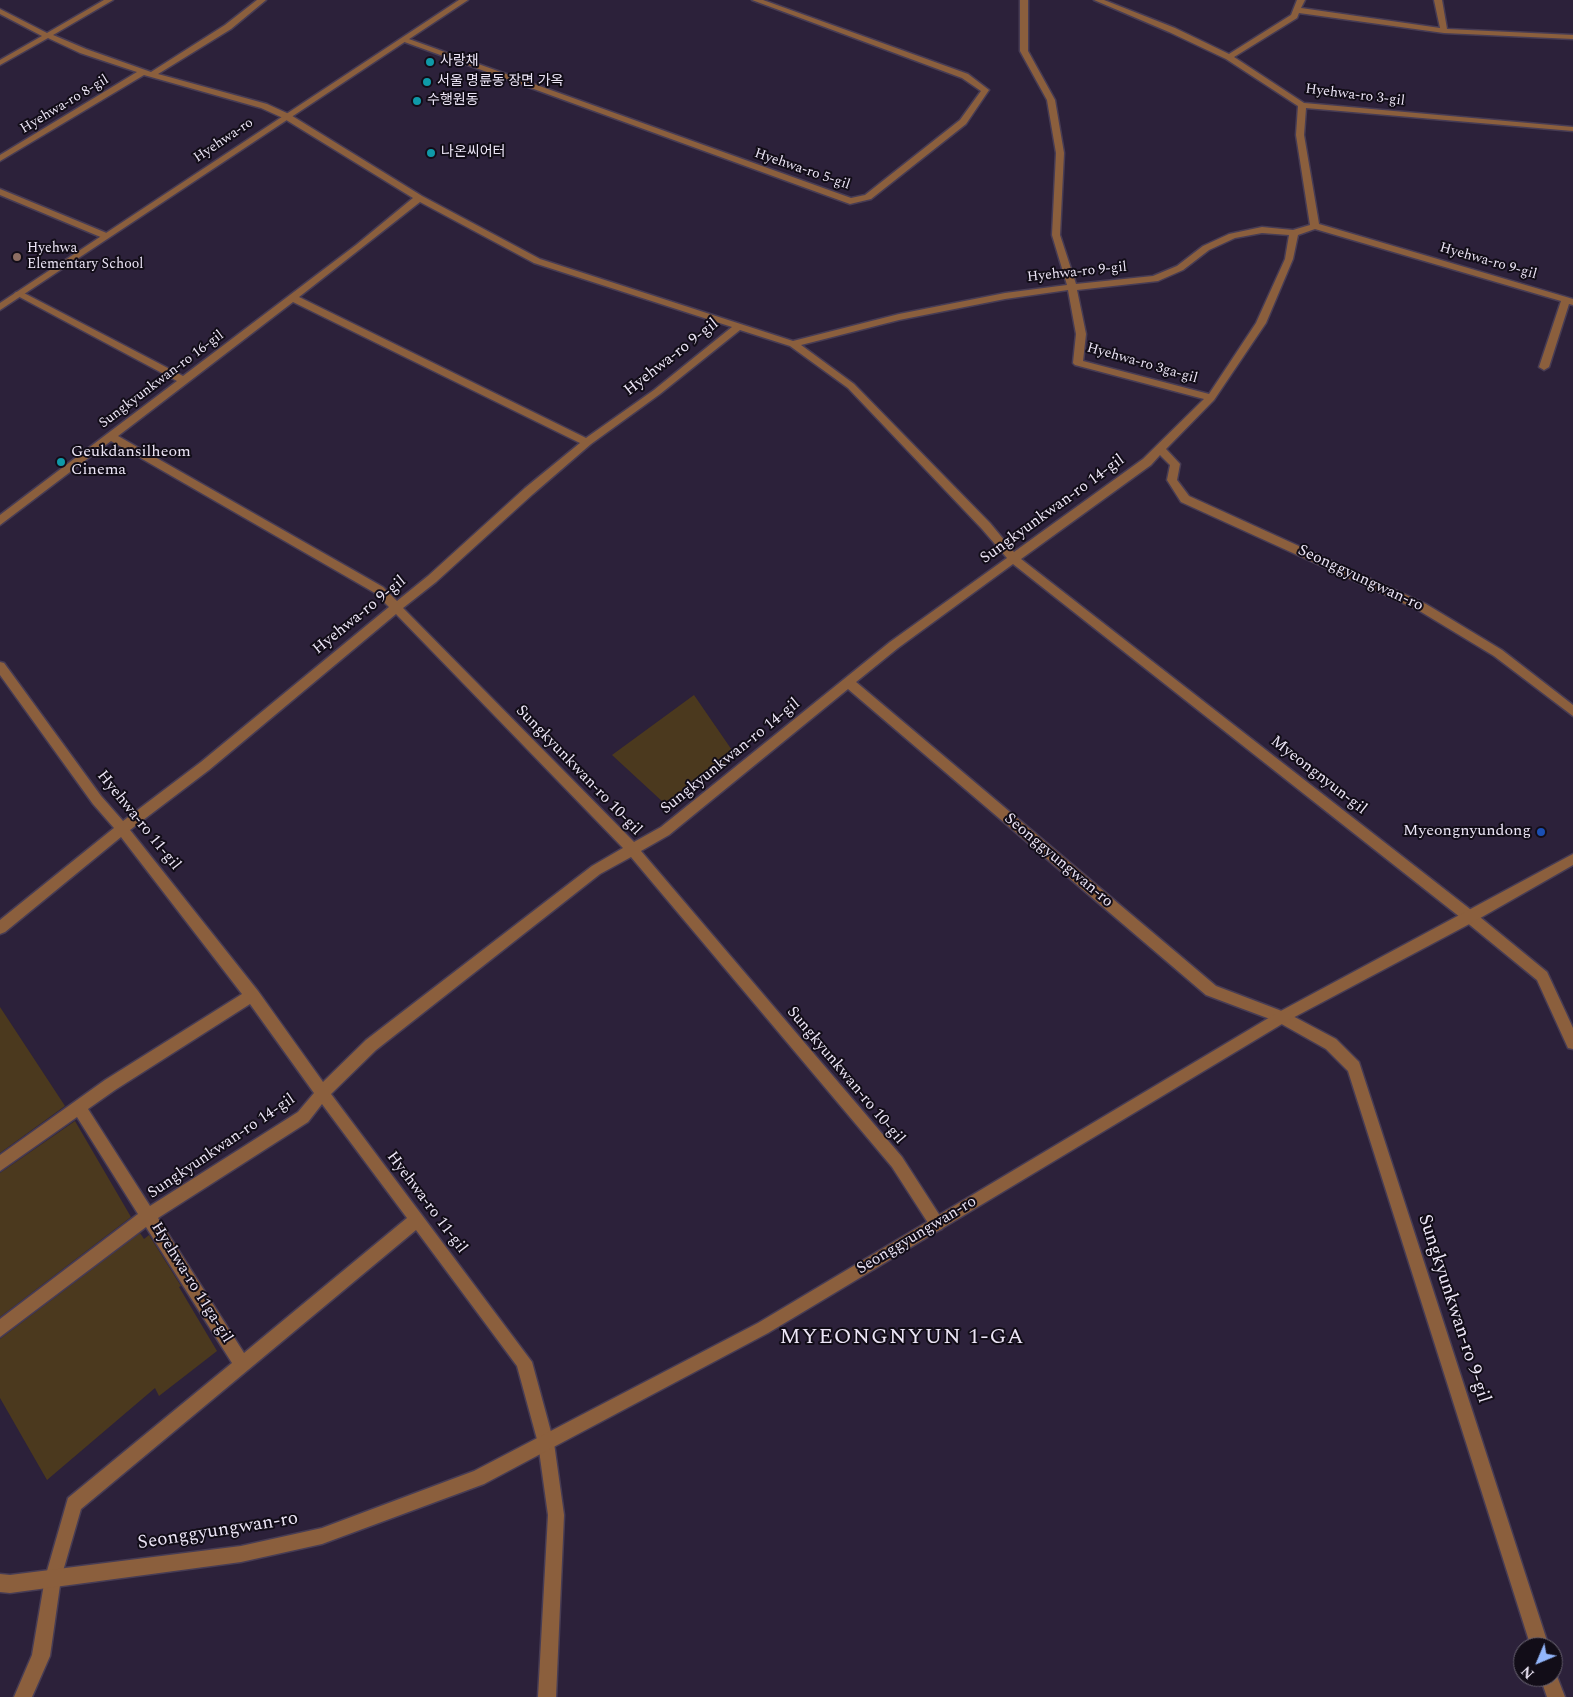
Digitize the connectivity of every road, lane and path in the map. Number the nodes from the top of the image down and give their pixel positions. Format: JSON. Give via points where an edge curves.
{"nodes":[{"id":1,"x":109,"y":0,"type":"edge"},
{"id":2,"x":262,"y":0,"type":"edge"},
{"id":3,"x":464,"y":0,"type":"edge"},
{"id":4,"x":756,"y":0,"type":"edge"},
{"id":5,"x":1024,"y":0,"type":"edge"},
{"id":6,"x":1098,"y":0,"type":"edge"},
{"id":7,"x":1301,"y":0,"type":"edge"},
{"id":8,"x":1438,"y":0,"type":"edge"},
{"id":9,"x":1296,"y":10,"type":"junction"},
{"id":10,"x":0,"y":11,"type":"edge"},
{"id":11,"x":1444,"y":30,"type":"junction"},
{"id":12,"x":47,"y":35,"type":"junction"},
{"id":13,"x":1573,"y":37,"type":"edge"},
{"id":14,"x":403,"y":40,"type":"junction"},
{"id":15,"x":1229,"y":57,"type":"junction"},
{"id":16,"x":0,"y":63,"type":"edge"},
{"id":17,"x":143,"y":72,"type":"junction"},
{"id":18,"x":154,"y":73,"type":"junction"},
{"id":19,"x":1302,"y":105,"type":"junction"},
{"id":20,"x":286,"y":116,"type":"junction"},
{"id":21,"x":1573,"y":129,"type":"edge"},
{"id":22,"x":0,"y":159,"type":"edge"},
{"id":23,"x":0,"y":192,"type":"edge"},
{"id":24,"x":419,"y":198,"type":"junction"},
{"id":25,"x":1315,"y":226,"type":"junction"},
{"id":26,"x":1294,"y":233,"type":"junction"},
{"id":27,"x":106,"y":236,"type":"junction"},
{"id":28,"x":1072,"y":287,"type":"junction"},
{"id":29,"x":19,"y":294,"type":"junction"},
{"id":30,"x":293,"y":298,"type":"junction"},
{"id":31,"x":1569,"y":301,"type":"edge"},
{"id":32,"x":0,"y":307,"type":"edge"},
{"id":33,"x":738,"y":326,"type":"junction"},
{"id":34,"x":793,"y":344,"type":"junction"},
{"id":35,"x":1544,"y":367,"type":"dead end"},
{"id":36,"x":183,"y":380,"type":"junction"},
{"id":37,"x":1210,"y":398,"type":"junction"},
{"id":38,"x":110,"y":436,"type":"junction"},
{"id":39,"x":587,"y":442,"type":"junction"},
{"id":40,"x":1160,"y":450,"type":"junction"},
{"id":41,"x":0,"y":520,"type":"edge"},
{"id":42,"x":1013,"y":558,"type":"junction"},
{"id":43,"x":395,"y":608,"type":"junction"},
{"id":44,"x":0,"y":666,"type":"edge"},
{"id":45,"x":848,"y":682,"type":"junction"},
{"id":46,"x":1573,"y":711,"type":"edge"},
{"id":47,"x":122,"y":829,"type":"junction"},
{"id":48,"x":633,"y":850,"type":"junction"},
{"id":49,"x":1573,"y":858,"type":"edge"},
{"id":50,"x":1470,"y":917,"type":"junction"},
{"id":51,"x":0,"y":928,"type":"edge"},
{"id":52,"x":252,"y":995,"type":"junction"},
{"id":53,"x":1282,"y":1017,"type":"junction"},
{"id":54,"x":1573,"y":1043,"type":"edge"},
{"id":55,"x":322,"y":1093,"type":"junction"},
{"id":56,"x":79,"y":1108,"type":"junction"},
{"id":57,"x":0,"y":1164,"type":"edge"},
{"id":58,"x":148,"y":1216,"type":"junction"},
{"id":59,"x":417,"y":1219,"type":"junction"},
{"id":60,"x":937,"y":1224,"type":"junction"},
{"id":61,"x":0,"y":1329,"type":"edge"},
{"id":62,"x":242,"y":1364,"type":"junction"},
{"id":63,"x":546,"y":1443,"type":"junction"},
{"id":64,"x":53,"y":1578,"type":"junction"},
{"id":65,"x":0,"y":1583,"type":"edge"},
{"id":66,"x":1537,"y":1637,"type":"edge"},
{"id":67,"x":23,"y":1697,"type":"edge"},
{"id":68,"x":546,"y":1697,"type":"edge"}],
"edges":[{"from":1,"to":12,"type":"street"},
{"from":2,"to":18,"type":"street","via":[[228,27]]},
{"from":3,"to":14,"type":"street","name":"Hyehwa-ro"},
{"from":4,"to":14,"type":"street","name":"Hyehwa-ro 5-gil","via":[[965,76],[985,90],[963,122],[868,197],[850,201]]},
{"from":5,"to":28,"type":"street","name":"Hyehwa-ro 3ga-gil","via":[[1024,50],[1051,100],[1060,153],[1056,236]]},
{"from":6,"to":15,"type":"street","name":"Hyehwa-ro 3-gil"},
{"from":7,"to":9,"type":"street"},
{"from":8,"to":11,"type":"street"},
{"from":9,"to":11,"type":"street"},
{"from":9,"to":15,"type":"street","via":[[1294,16]]},
{"from":10,"to":12,"type":"street","name":"Hyehwa-ro 8-gil"},
{"from":11,"to":13,"type":"street"},
{"from":12,"to":16,"type":"street"},
{"from":12,"to":17,"type":"street","name":"Hyehwa-ro 8-gil"},
{"from":14,"to":20,"type":"street","name":"Hyehwa-ro"},
{"from":15,"to":19,"type":"street","name":"Hyehwa-ro 3-gil"},
{"from":17,"to":18,"type":"street","name":"Hyehwa-ro 8-gil"},
{"from":17,"to":22,"type":"street","name":"Hyehwa-ro 8-gil"},
{"from":18,"to":20,"type":"street","name":"Hyehwa-ro 8-gil","via":[[264,106]]},
{"from":19,"to":21,"type":"street","name":"Hyehwa-ro 3-gil"},
{"from":19,"to":25,"type":"street","via":[[1300,135]]},
{"from":20,"to":24,"type":"street"},
{"from":20,"to":27,"type":"street","name":"Hyehwa-ro"},
{"from":23,"to":27,"type":"street"},
{"from":24,"to":30,"type":"street","name":"Sungkyunkwan-ro 16-gil"},
{"from":24,"to":33,"type":"street","name":"Hyehwa-ro 9-gil","via":[[537,261]]},
{"from":25,"to":26,"type":"street"},
{"from":25,"to":31,"type":"street","name":"Hyehwa-ro 9-gil"},
{"from":26,"to":28,"type":"street","name":"Hyehwa-ro 9-gil","via":[[1262,230],[1232,236],[1206,248],[1180,268],[1155,279]]},
{"from":26,"to":37,"type":"street","name":"Sungkyunkwan-ro 14-gil","via":[[1289,258],[1261,323]]},
{"from":27,"to":29,"type":"street","name":"Hyehwa-ro"},
{"from":28,"to":34,"type":"street","name":"Hyehwa-ro 9-gil","via":[[1005,296],[899,317]]},
{"from":28,"to":37,"type":"street","name":"Hyehwa-ro 3ga-gil","via":[[1081,334],[1078,363]]},
{"from":29,"to":32,"type":"street","name":"Hyehwa-ro"},
{"from":29,"to":36,"type":"street"},
{"from":30,"to":36,"type":"street","name":"Sungkyunkwan-ro 16-gil"},
{"from":30,"to":39,"type":"street"},
{"from":31,"to":35,"type":"street","name":"Hyehwa-ro 9-gil"},
{"from":33,"to":34,"type":"street","name":"Hyehwa-ro 9-gil"},
{"from":33,"to":39,"type":"street","name":"Hyehwa-ro 9-gil","via":[[657,392]]},
{"from":34,"to":42,"type":"street","name":"Myeongnyun-gil","via":[[851,386]]},
{"from":36,"to":38,"type":"street","name":"Sungkyunkwan-ro 16-gil"},
{"from":37,"to":40,"type":"street","name":"Sungkyunkwan-ro 14-gil"},
{"from":38,"to":41,"type":"street","name":"Sungkyunkwan-ro 16-gil"},
{"from":38,"to":43,"type":"street","name":"Sungkyunkwan-ro 10-gil","via":[[379,590]]},
{"from":39,"to":43,"type":"street","name":"Hyehwa-ro 9-gil"},
{"from":40,"to":42,"type":"street","name":"Sungkyunkwan-ro 14-gil"},
{"from":40,"to":46,"type":"street","name":"Seonggyungwan-ro","via":[[1175,464],[1172,480],[1185,499],[1422,607],[1498,653]]},
{"from":42,"to":45,"type":"street","name":"Sungkyunkwan-ro 14-gil"},
{"from":42,"to":50,"type":"street","name":"Myeongnyun-gil"},
{"from":43,"to":47,"type":"street","name":"Hyehwa-ro 9-gil","via":[[205,766]]},
{"from":43,"to":48,"type":"street","name":"Sungkyunkwan-ro 10-gil"},
{"from":44,"to":47,"type":"street","name":"Hyehwa-ro 11-gil","via":[[97,800]]},
{"from":45,"to":48,"type":"street","name":"Sungkyunkwan-ro 14-gil","via":[[665,831]]},
{"from":45,"to":53,"type":"street","name":"Seonggyungwan-ro","via":[[1211,991]]},
{"from":47,"to":51,"type":"street","name":"Hyehwa-ro 9-gil"},
{"from":47,"to":52,"type":"street","name":"Hyehwa-ro 11-gil"},
{"from":48,"to":55,"type":"street","name":"Sungkyunkwan-ro 14-gil","via":[[596,870],[371,1044]]},
{"from":48,"to":60,"type":"street","name":"Sungkyunkwan-ro 10-gil","via":[[897,1162]]},
{"from":49,"to":50,"type":"street","name":"Seonggyungwan-ro"},
{"from":50,"to":53,"type":"street","name":"Seonggyungwan-ro"},
{"from":50,"to":54,"type":"street","name":"Myeongnyun-gil","via":[[1542,976]]},
{"from":52,"to":55,"type":"street","name":"Hyehwa-ro 11-gil"},
{"from":52,"to":56,"type":"street"},
{"from":53,"to":60,"type":"street","name":"Seonggyungwan-ro"},
{"from":53,"to":66,"type":"street","name":"Sungkyunkwan-ro 9-gil","via":[[1330,1044],[1354,1067]]},
{"from":55,"to":58,"type":"street","name":"Sungkyunkwan-ro 14-gil","via":[[303,1117]]},
{"from":55,"to":59,"type":"street","name":"Hyehwa-ro 11-gil"},
{"from":56,"to":57,"type":"street"},
{"from":56,"to":58,"type":"street","name":"Hyehwa-ro 11ga-gil"},
{"from":58,"to":61,"type":"street","name":"Sungkyunkwan-ro 14-gil"},
{"from":58,"to":62,"type":"street","name":"Hyehwa-ro 11ga-gil"},
{"from":59,"to":62,"type":"street"},
{"from":59,"to":63,"type":"street","name":"Hyehwa-ro 11-gil","via":[[524,1362]]},
{"from":60,"to":63,"type":"street","name":"Seonggyungwan-ro","via":[[764,1328]]},
{"from":62,"to":64,"type":"street","via":[[74,1504]]},
{"from":63,"to":64,"type":"street","name":"Seonggyungwan-ro","via":[[478,1478],[322,1536],[241,1554]]},
{"from":63,"to":68,"type":"street","via":[[556,1515]]},
{"from":64,"to":65,"type":"street","name":"Seonggyungwan-ro"},
{"from":64,"to":67,"type":"street","via":[[41,1656]]}]}
